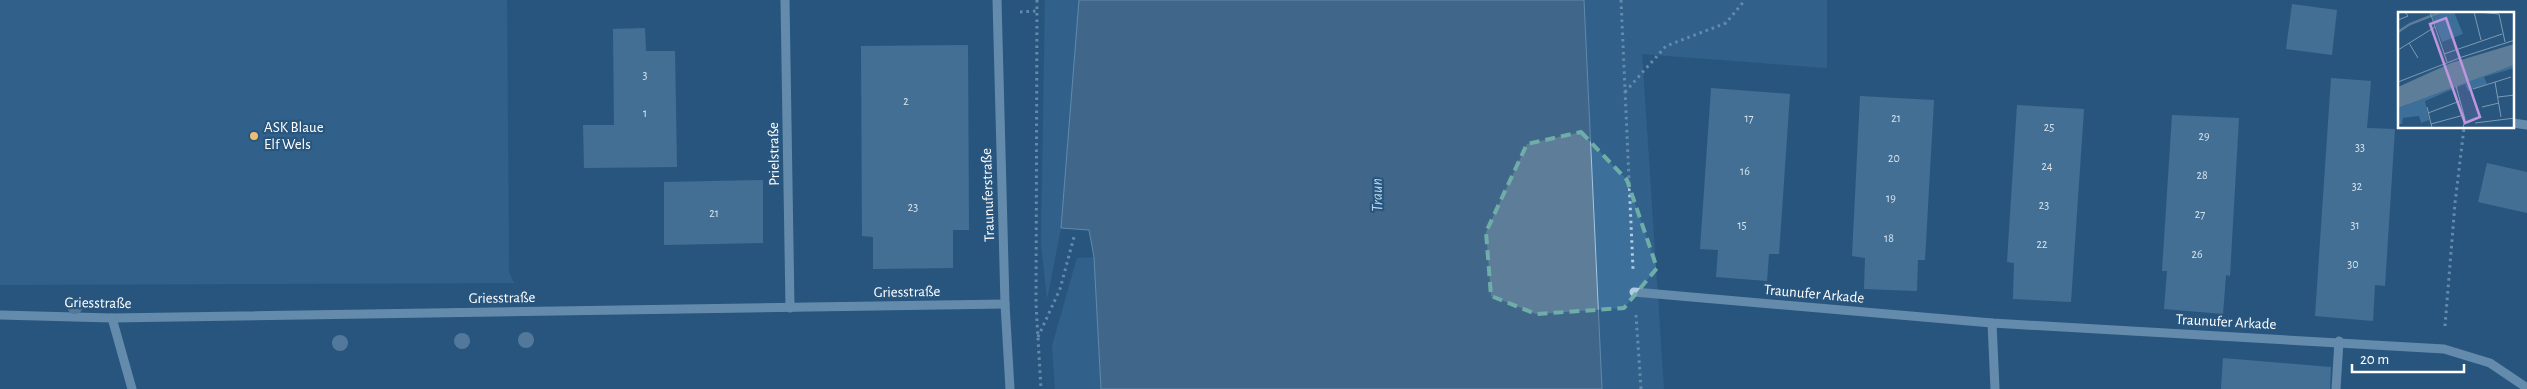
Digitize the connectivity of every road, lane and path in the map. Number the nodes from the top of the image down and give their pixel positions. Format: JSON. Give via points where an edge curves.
{"nodes":[{"id":1,"x":786,"y":0,"type":"edge"},
{"id":2,"x":997,"y":0,"type":"edge"},
{"id":3,"x":1037,"y":0,"type":"edge"},
{"id":4,"x":1621,"y":0,"type":"edge"},
{"id":5,"x":1745,"y":0,"type":"edge"},
{"id":6,"x":1625,"y":92,"type":"junction"},
{"id":7,"x":2514,"y":123,"type":"edge"},
{"id":8,"x":2527,"y":125,"type":"edge"},
{"id":9,"x":2464,"y":129,"type":"edge"},
{"id":10,"x":1074,"y":237,"type":"dead end"},
{"id":11,"x":1634,"y":292,"type":"junction"},
{"id":12,"x":1005,"y":304,"type":"junction"},
{"id":13,"x":790,"y":308,"type":"junction"},
{"id":14,"x":0,"y":315,"type":"edge"},
{"id":15,"x":112,"y":318,"type":"junction"},
{"id":16,"x":1992,"y":323,"type":"junction"},
{"id":17,"x":1038,"y":337,"type":"junction"},
{"id":18,"x":2338,"y":342,"type":"junction"},
{"id":19,"x":2444,"y":349,"type":"junction"},
{"id":20,"x":2527,"y":388,"type":"edge"},
{"id":21,"x":132,"y":389,"type":"edge"},
{"id":22,"x":1010,"y":389,"type":"edge"},
{"id":23,"x":1041,"y":389,"type":"edge"},
{"id":24,"x":1641,"y":389,"type":"edge"},
{"id":25,"x":1995,"y":389,"type":"edge"},
{"id":26,"x":2336,"y":389,"type":"edge"}],
"edges":[{"from":1,"to":13,"type":"street","name":"Prielstraße"},
{"from":2,"to":12,"type":"street","name":"Traunuferstraße"},
{"from":3,"to":17,"type":"path"},
{"from":4,"to":6,"type":"path"},
{"from":5,"to":6,"type":"path","via":[[1726,23],[1666,46]]},
{"from":6,"to":11,"type":"path"},
{"from":7,"to":8,"type":"street"},
{"from":9,"to":19,"type":"path"},
{"from":10,"to":17,"type":"path","via":[[1060,289]]},
{"from":11,"to":16,"type":"street","name":"Traunufer Arkade"},
{"from":11,"to":24,"type":"path"},
{"from":12,"to":13,"type":"street","name":"Griesstraße"},
{"from":12,"to":22,"type":"street","name":"Traunuferstraße"},
{"from":13,"to":15,"type":"street","name":"Griesstraße"},
{"from":14,"to":15,"type":"street","name":"Griesstraße"},
{"from":15,"to":21,"type":"street"},
{"from":16,"to":18,"type":"street","name":"Traunufer Arkade"},
{"from":16,"to":25,"type":"street"},
{"from":17,"to":23,"type":"path"},
{"from":18,"to":19,"type":"street","name":"Traunufer Arkade"},
{"from":18,"to":26,"type":"street"},
{"from":19,"to":20,"type":"street","name":"Traunufer Arkade","via":[[2490,363]]}]}
